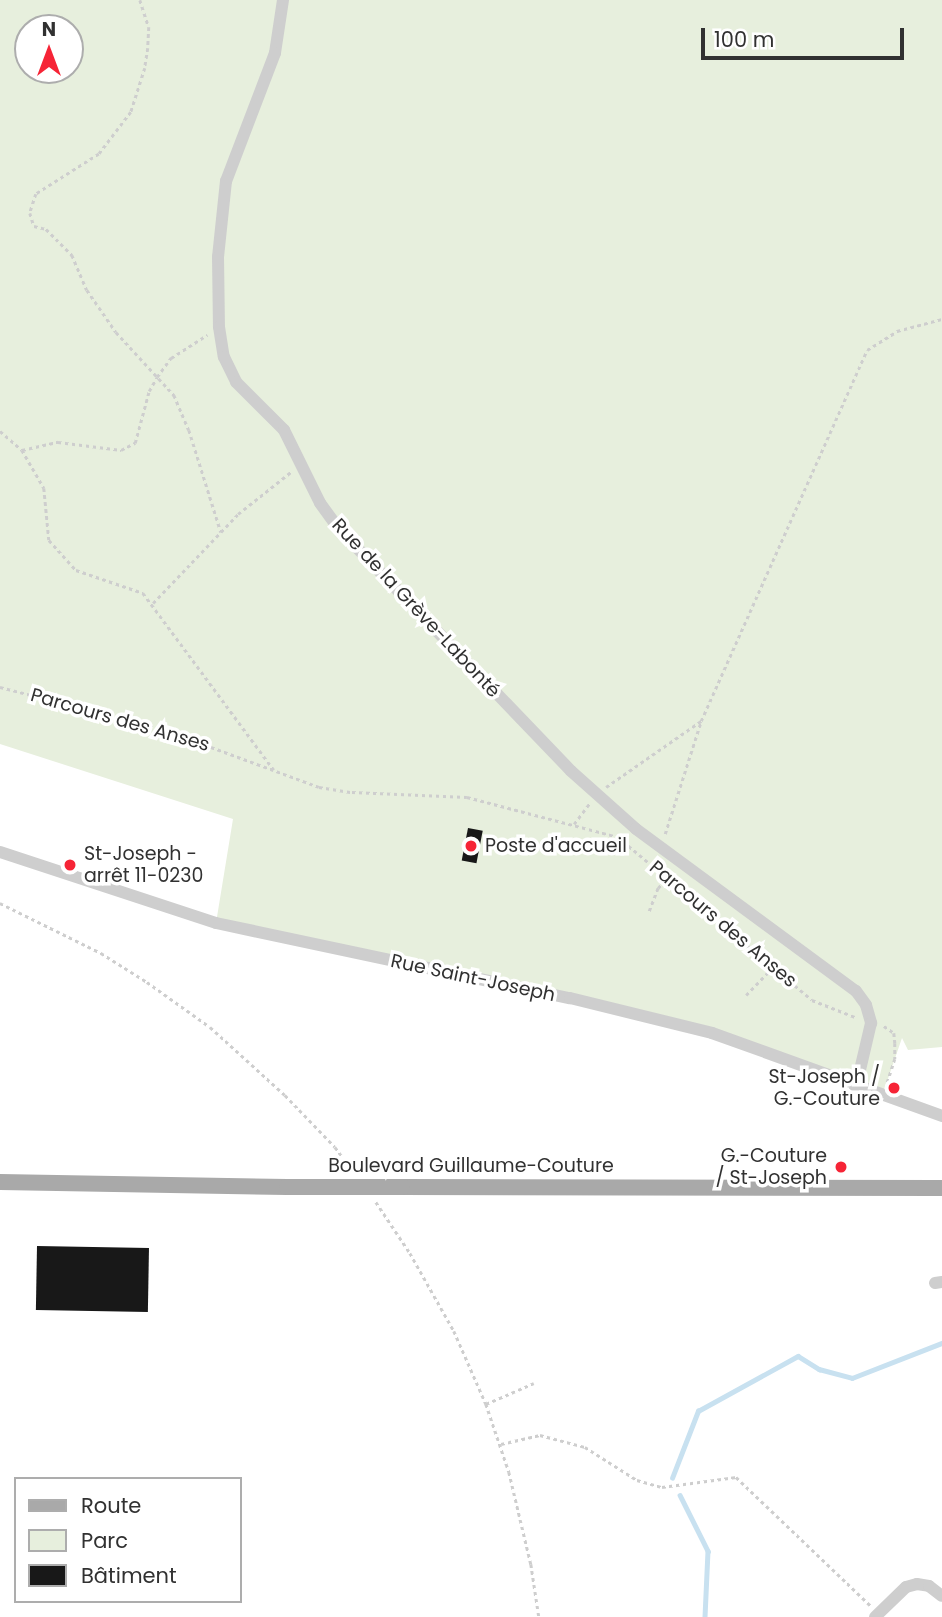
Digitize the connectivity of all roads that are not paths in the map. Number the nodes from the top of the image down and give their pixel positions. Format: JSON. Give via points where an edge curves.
{"nodes":[{"id":1,"x":284,"y":0,"type":"edge"},
{"id":2,"x":0,"y":852,"type":"edge"},
{"id":3,"x":856,"y":1087,"type":"junction"},
{"id":4,"x":942,"y":1116,"type":"edge"},
{"id":5,"x":0,"y":1182,"type":"edge"},
{"id":6,"x":942,"y":1188,"type":"edge"},
{"id":7,"x":942,"y":1596,"type":"edge"},
{"id":8,"x":877,"y":1615,"type":"edge"}],
"edges":[{"from":1,"to":3,"type":"street","name":"Rue de la Grève-Labonté","via":[[262,94],[226,181],[218,257],[219,327],[224,357],[236,382],[284,430],[320,503],[339,529],[595,794],[661,848],[838,976],[866,1005],[871,1023]]},
{"from":2,"to":3,"type":"street","name":"Rue Saint-Joseph","via":[[216,923],[712,1033]]},
{"from":3,"to":4,"type":"street","name":"Rue Saint-Joseph"},
{"from":5,"to":6,"type":"main road","name":"Boulevard Guillaume-Couture","bridge":true},
{"from":7,"to":8,"type":"street","via":[[929,1586],[906,1587]]}]}
